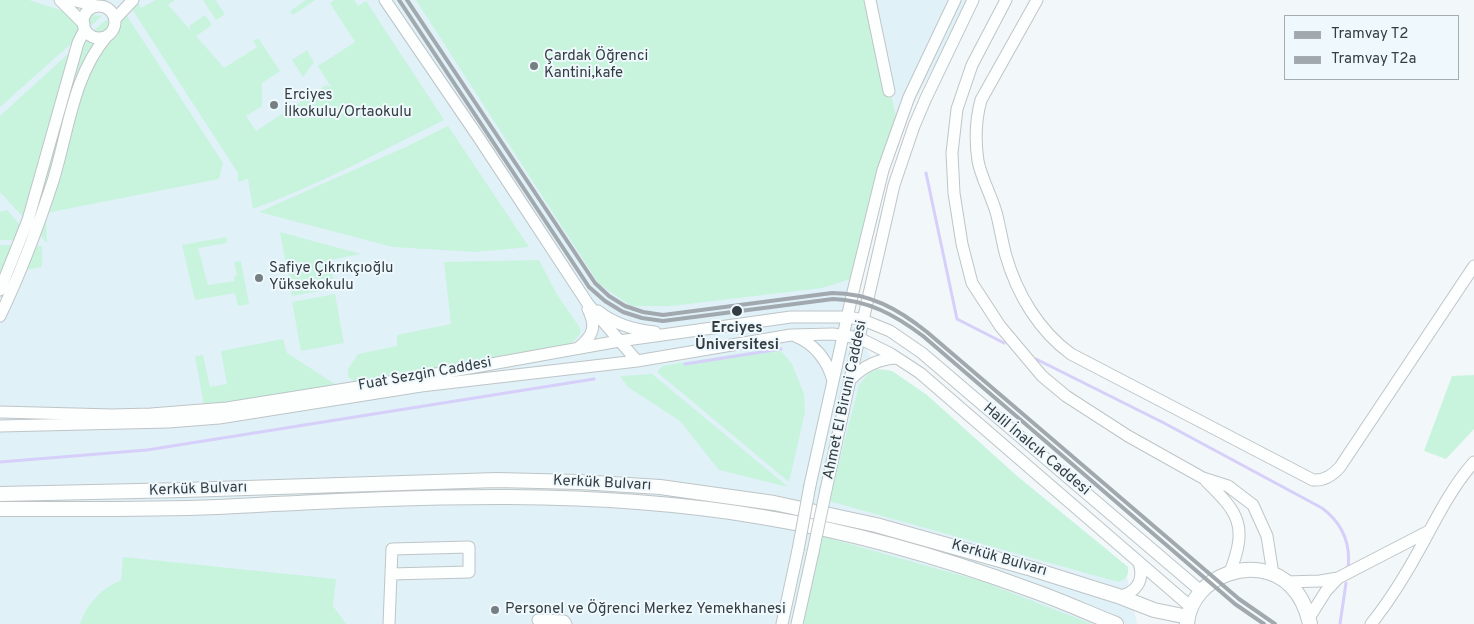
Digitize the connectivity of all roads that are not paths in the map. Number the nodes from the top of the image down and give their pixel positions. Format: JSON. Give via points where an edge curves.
{"nodes":[{"id":1,"x":60,"y":0,"type":"edge"},
{"id":2,"x":71,"y":0,"type":"edge"},
{"id":3,"x":132,"y":0,"type":"edge"},
{"id":4,"x":385,"y":0,"type":"edge"},
{"id":5,"x":870,"y":0,"type":"edge"},
{"id":6,"x":941,"y":0,"type":"edge"},
{"id":7,"x":973,"y":0,"type":"edge"},
{"id":8,"x":1006,"y":0,"type":"edge"},
{"id":9,"x":1037,"y":0,"type":"edge"},
{"id":10,"x":953,"y":3,"type":"edge"},
{"id":11,"x":102,"y":4,"type":"edge"},
{"id":12,"x":967,"y":13,"type":"junction"},
{"id":13,"x":115,"y":19,"type":"junction"},
{"id":14,"x":84,"y":27,"type":"junction"},
{"id":15,"x":106,"y":36,"type":"junction"},
{"id":16,"x":890,"y":91,"type":"dead end"},
{"id":17,"x":1473,"y":271,"type":"edge"},
{"id":18,"x":578,"y":289,"type":"junction"},
{"id":19,"x":0,"y":290,"type":"edge"},
{"id":20,"x":0,"y":316,"type":"edge"},
{"id":21,"x":848,"y":317,"type":"junction"},
{"id":22,"x":863,"y":320,"type":"junction"},
{"id":23,"x":671,"y":334,"type":"junction"},
{"id":24,"x":791,"y":335,"type":"junction"},
{"id":25,"x":844,"y":335,"type":"junction"},
{"id":26,"x":859,"y":338,"type":"junction"},
{"id":27,"x":619,"y":341,"type":"junction"},
{"id":28,"x":578,"y":348,"type":"junction"},
{"id":29,"x":897,"y":358,"type":"junction"},
{"id":30,"x":637,"y":361,"type":"junction"},
{"id":31,"x":850,"y":380,"type":"junction"},
{"id":32,"x":833,"y":382,"type":"junction"},
{"id":33,"x":0,"y":412,"type":"edge"},
{"id":34,"x":0,"y":426,"type":"edge"},
{"id":35,"x":1474,"y":462,"type":"edge"},
{"id":36,"x":1203,"y":478,"type":"junction"},
{"id":37,"x":0,"y":494,"type":"edge"},
{"id":38,"x":0,"y":509,"type":"edge"},
{"id":39,"x":1429,"y":532,"type":"junction"},
{"id":40,"x":1139,"y":563,"type":"junction"},
{"id":41,"x":1230,"y":572,"type":"junction"},
{"id":42,"x":391,"y":574,"type":"junction"},
{"id":43,"x":1273,"y":574,"type":"junction"},
{"id":44,"x":1338,"y":578,"type":"junction"},
{"id":45,"x":1285,"y":582,"type":"junction"},
{"id":46,"x":1202,"y":592,"type":"junction"},
{"id":47,"x":1118,"y":596,"type":"junction"},
{"id":48,"x":1189,"y":616,"type":"edge"},
{"id":49,"x":538,"y":620,"type":"dead end"},
{"id":50,"x":1310,"y":621,"type":"edge"},
{"id":51,"x":390,"y":624,"type":"edge"},
{"id":52,"x":566,"y":624,"type":"edge"},
{"id":53,"x":782,"y":624,"type":"edge"},
{"id":54,"x":798,"y":624,"type":"edge"},
{"id":55,"x":1116,"y":624,"type":"edge"},
{"id":56,"x":1370,"y":624,"type":"edge"}],
"edges":[{"from":1,"to":14,"type":"street"},
{"from":2,"to":11,"type":"street"},
{"from":3,"to":13,"type":"street"},
{"from":4,"to":18,"type":"street"},
{"from":5,"to":16,"type":"street"},
{"from":6,"to":10,"type":"street"},
{"from":7,"to":12,"type":"street","name":"Ahmet El Biruni Caddesi"},
{"from":8,"to":36,"type":"street","via":[[972,66],[957,109],[952,153],[954,193],[972,283],[1000,326],[1042,376],[1066,396],[1128,436]]},
{"from":9,"to":17,"type":"street","via":[[981,100],[978,162],[1020,292],[1046,331],[1071,354],[1304,476],[1322,480],[1332,476],[1340,467]]},
{"from":10,"to":12,"type":"street"},
{"from":10,"to":21,"type":"street","name":"Ahmet El Biruni Caddesi","via":[[909,97],[892,142]]},
{"from":11,"to":13,"type":"street"},
{"from":11,"to":14,"type":"street","via":[[88,11]]},
{"from":12,"to":22,"type":"street","name":"Ahmet El Biruni Caddesi","via":[[926,98],[904,155],[886,214]]},
{"from":13,"to":15,"type":"street","via":[[114,29]]},
{"from":14,"to":15,"type":"street","via":[[97,37]]},
{"from":14,"to":19,"type":"street","via":[[28,220]]},
{"from":15,"to":20,"type":"street","via":[[84,75],[29,253]]},
{"from":18,"to":23,"type":"street","via":[[600,312],[622,325]]},
{"from":18,"to":27,"type":"street"},
{"from":18,"to":28,"type":"street","via":[[593,319],[588,340]]},
{"from":21,"to":22,"type":"street","name":"Halil İnalcık Caddesi"},
{"from":21,"to":23,"type":"street","name":"Fuat Sezgin Caddesi","via":[[790,317]]},
{"from":21,"to":25,"type":"street","name":"Ahmet El Biruni Caddesi"},
{"from":22,"to":26,"type":"street","name":"Ahmet El Biruni Caddesi"},
{"from":22,"to":46,"type":"street","name":"Halil İnalcık Caddesi","via":[[890,332],[922,354]]},
{"from":23,"to":27,"type":"street","name":"Fuat Sezgin Caddesi"},
{"from":24,"to":25,"type":"street","name":"Fuat Sezgin Caddesi"},
{"from":24,"to":30,"type":"street","name":"Fuat Sezgin Caddesi"},
{"from":24,"to":32,"type":"street","via":[[807,342],[820,354]]},
{"from":25,"to":26,"type":"street","name":"Fuat Sezgin Caddesi"},
{"from":25,"to":32,"type":"street","name":"Ahmet El Biruni Caddesi"},
{"from":26,"to":29,"type":"street","name":"Halil İnalcık Caddesi"},
{"from":26,"to":31,"type":"street","name":"Ahmet El Biruni Caddesi"},
{"from":27,"to":28,"type":"street","name":"Fuat Sezgin Caddesi"},
{"from":27,"to":30,"type":"street"},
{"from":28,"to":33,"type":"street","name":"Fuat Sezgin Caddesi","via":[[227,408],[112,415]]},
{"from":29,"to":31,"type":"street","via":[[879,360]]},
{"from":29,"to":40,"type":"street","name":"Halil İnalcık Caddesi","via":[[925,378]]},
{"from":30,"to":34,"type":"street","name":"Fuat Sezgin Caddesi","via":[[420,386],[194,421]]},
{"from":31,"to":54,"type":"street","name":"Ahmet El Biruni Caddesi","bridge":true},
{"from":32,"to":53,"type":"street","name":"Ahmet El Biruni Caddesi","bridge":true},
{"from":35,"to":39,"type":"street","via":[[1452,491]]},
{"from":36,"to":41,"type":"street","via":[[1228,502],[1239,522],[1239,550]]},
{"from":36,"to":43,"type":"street","via":[[1228,486],[1253,505],[1267,536]]},
{"from":37,"to":47,"type":"main road","name":"Kerkük Bulvarı","via":[[497,480],[660,487],[739,497],[860,521],[969,550]]},
{"from":38,"to":55,"type":"main road","name":"Kerkük Bulvarı","via":[[169,508],[357,499],[524,496],[652,502],[765,517],[911,550],[995,577]]},
{"from":39,"to":44,"type":"street"},
{"from":39,"to":56,"type":"street","via":[[1398,586]]},
{"from":40,"to":47,"type":"street","via":[[1141,577],[1137,586]]},
{"from":40,"to":48,"type":"street","name":"Halil İnalcık Caddesi"},
{"from":41,"to":43,"type":"main road","via":[[1252,569]]},
{"from":41,"to":46,"type":"main road","via":[[1210,582]]},
{"from":42,"to":42,"type":"street","via":[[469,572],[468,547],[392,549]]},
{"from":42,"to":51,"type":"street"},
{"from":43,"to":45,"type":"main road"},
{"from":44,"to":45,"type":"street"},
{"from":44,"to":50,"type":"street"},
{"from":45,"to":50,"type":"main road","via":[[1304,603]]},
{"from":46,"to":48,"type":"main road"},
{"from":47,"to":48,"type":"main road","name":"Kerkük Bulvarı","via":[[1154,610]]},
{"from":49,"to":52,"type":"street","via":[[564,621]]}]}
